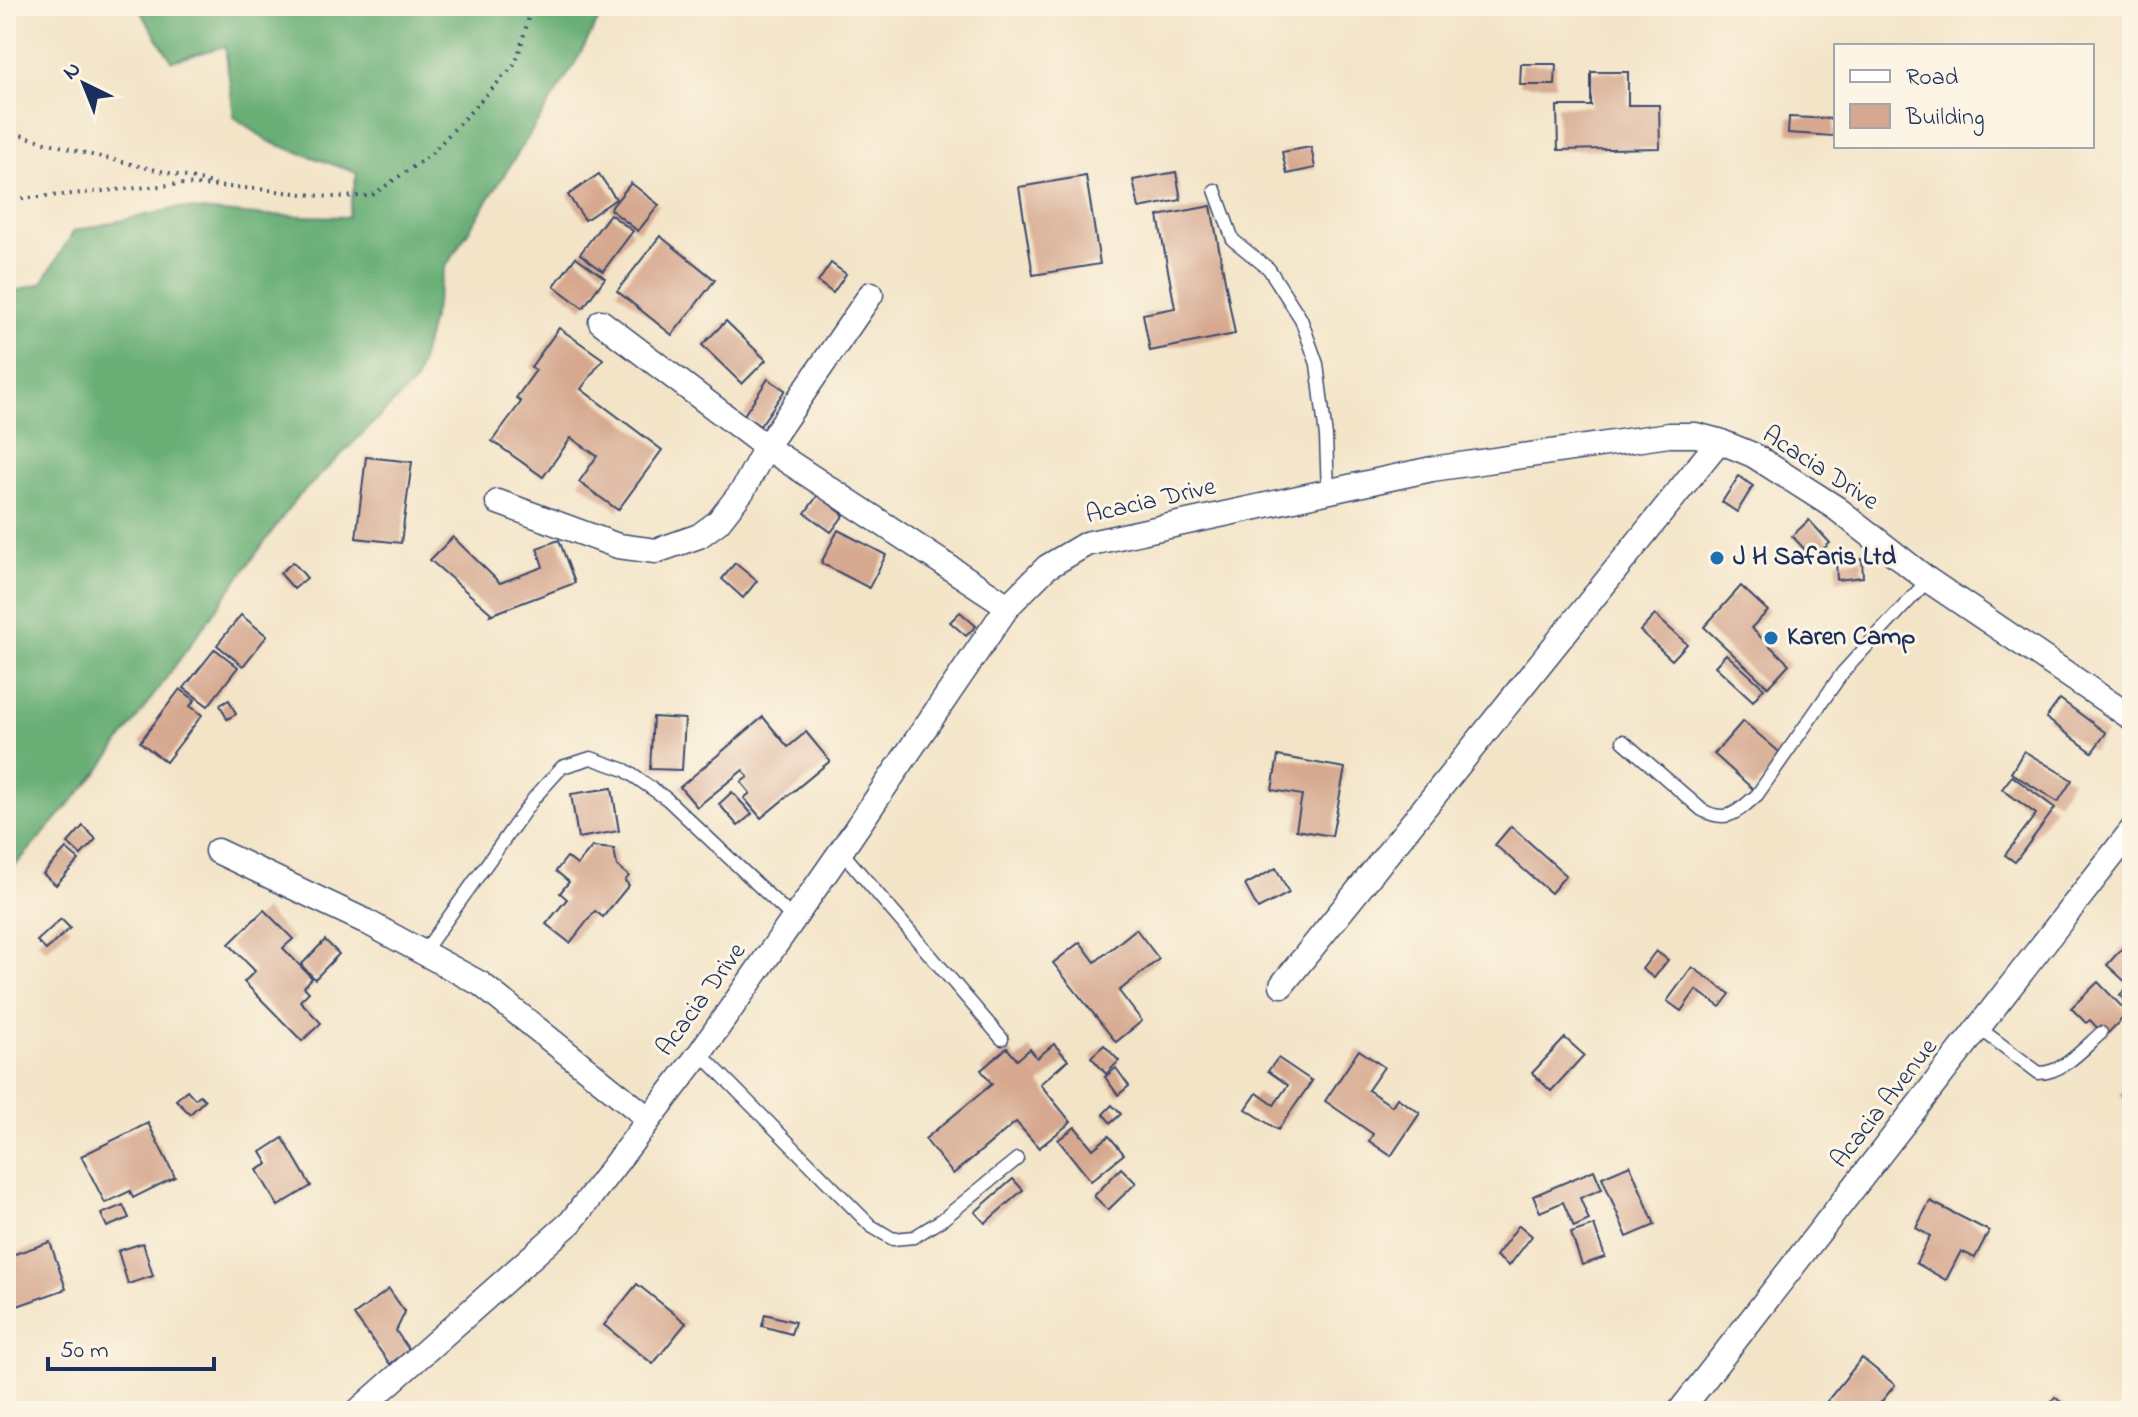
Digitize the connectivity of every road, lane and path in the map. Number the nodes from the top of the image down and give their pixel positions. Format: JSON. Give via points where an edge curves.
{"nodes":[{"id":1,"x":532,"y":6,"type":"edge"},
{"id":2,"x":6,"y":131,"type":"edge"},
{"id":3,"x":230,"y":187,"type":"junction"},
{"id":4,"x":1215,"y":190,"type":"dead end"},
{"id":5,"x":6,"y":200,"type":"edge"},
{"id":6,"x":871,"y":294,"type":"dead end"},
{"id":7,"x":601,"y":322,"type":"dead end"},
{"id":8,"x":1719,"y":441,"type":"junction"},
{"id":9,"x":766,"y":447,"type":"junction"},
{"id":10,"x":1328,"y":492,"type":"junction"},
{"id":11,"x":498,"y":502,"type":"dead end"},
{"id":12,"x":1928,"y":580,"type":"junction"},
{"id":13,"x":1008,"y":606,"type":"junction"},
{"id":14,"x":2132,"y":718,"type":"edge"},
{"id":15,"x":1623,"y":741,"type":"dead end"},
{"id":16,"x":2132,"y":830,"type":"edge"},
{"id":17,"x":217,"y":851,"type":"dead end"},
{"id":18,"x":841,"y":851,"type":"junction"},
{"id":19,"x":794,"y":919,"type":"junction"},
{"id":20,"x":423,"y":953,"type":"junction"},
{"id":21,"x":1282,"y":985,"type":"dead end"},
{"id":22,"x":1979,"y":1028,"type":"junction"},
{"id":23,"x":2101,"y":1033,"type":"dead end"},
{"id":24,"x":1002,"y":1039,"type":"dead end"},
{"id":25,"x":700,"y":1053,"type":"junction"},
{"id":26,"x":649,"y":1119,"type":"junction"},
{"id":27,"x":1017,"y":1159,"type":"dead end"},
{"id":28,"x":358,"y":1411,"type":"edge"},
{"id":29,"x":1680,"y":1411,"type":"edge"}],
"edges":[{"from":1,"to":3,"type":"path","via":[[516,63],[430,155],[371,196]]},
{"from":2,"to":3,"type":"path"},
{"from":3,"to":5,"type":"path","via":[[181,184]]},
{"from":4,"to":10,"type":"lane","via":[[1233,240],[1269,269],[1301,319],[1317,364]]},
{"from":6,"to":9,"type":"street"},
{"from":7,"to":9,"type":"street"},
{"from":8,"to":10,"type":"street","name":"Acacia Drive","via":[[1669,435],[1432,469]]},
{"from":8,"to":12,"type":"street","name":"Acacia Drive","via":[[1753,455],[1836,508]]},
{"from":8,"to":21,"type":"street"},
{"from":9,"to":11,"type":"street","via":[[718,522],[699,536],[656,551],[618,546]]},
{"from":9,"to":13,"type":"street"},
{"from":10,"to":13,"type":"street","name":"Acacia Drive","via":[[1086,544],[1047,567]]},
{"from":12,"to":14,"type":"street","name":"Acacia Drive"},
{"from":12,"to":15,"type":"lane","via":[[1843,672],[1757,795],[1739,811],[1725,818],[1702,810]]},
{"from":13,"to":18,"type":"street","name":"Acacia Drive"},
{"from":16,"to":22,"type":"street","name":"Acacia Avenue"},
{"from":17,"to":20,"type":"street"},
{"from":18,"to":19,"type":"street","name":"Acacia Drive"},
{"from":18,"to":24,"type":"lane"},
{"from":19,"to":20,"type":"lane","via":[[667,799],[625,770],[591,758],[562,767],[534,798]]},
{"from":19,"to":25,"type":"street","name":"Acacia Drive"},
{"from":20,"to":26,"type":"street","via":[[481,984]]},
{"from":22,"to":23,"type":"lane","via":[[2039,1073],[2059,1068]]},
{"from":22,"to":29,"type":"street","name":"Acacia Avenue"},
{"from":25,"to":26,"type":"street","name":"Acacia Drive"},
{"from":25,"to":27,"type":"lane","via":[[871,1226],[893,1239],[914,1237],[943,1219]]},
{"from":26,"to":28,"type":"street","name":"Acacia Drive","via":[[571,1222]]}]}
